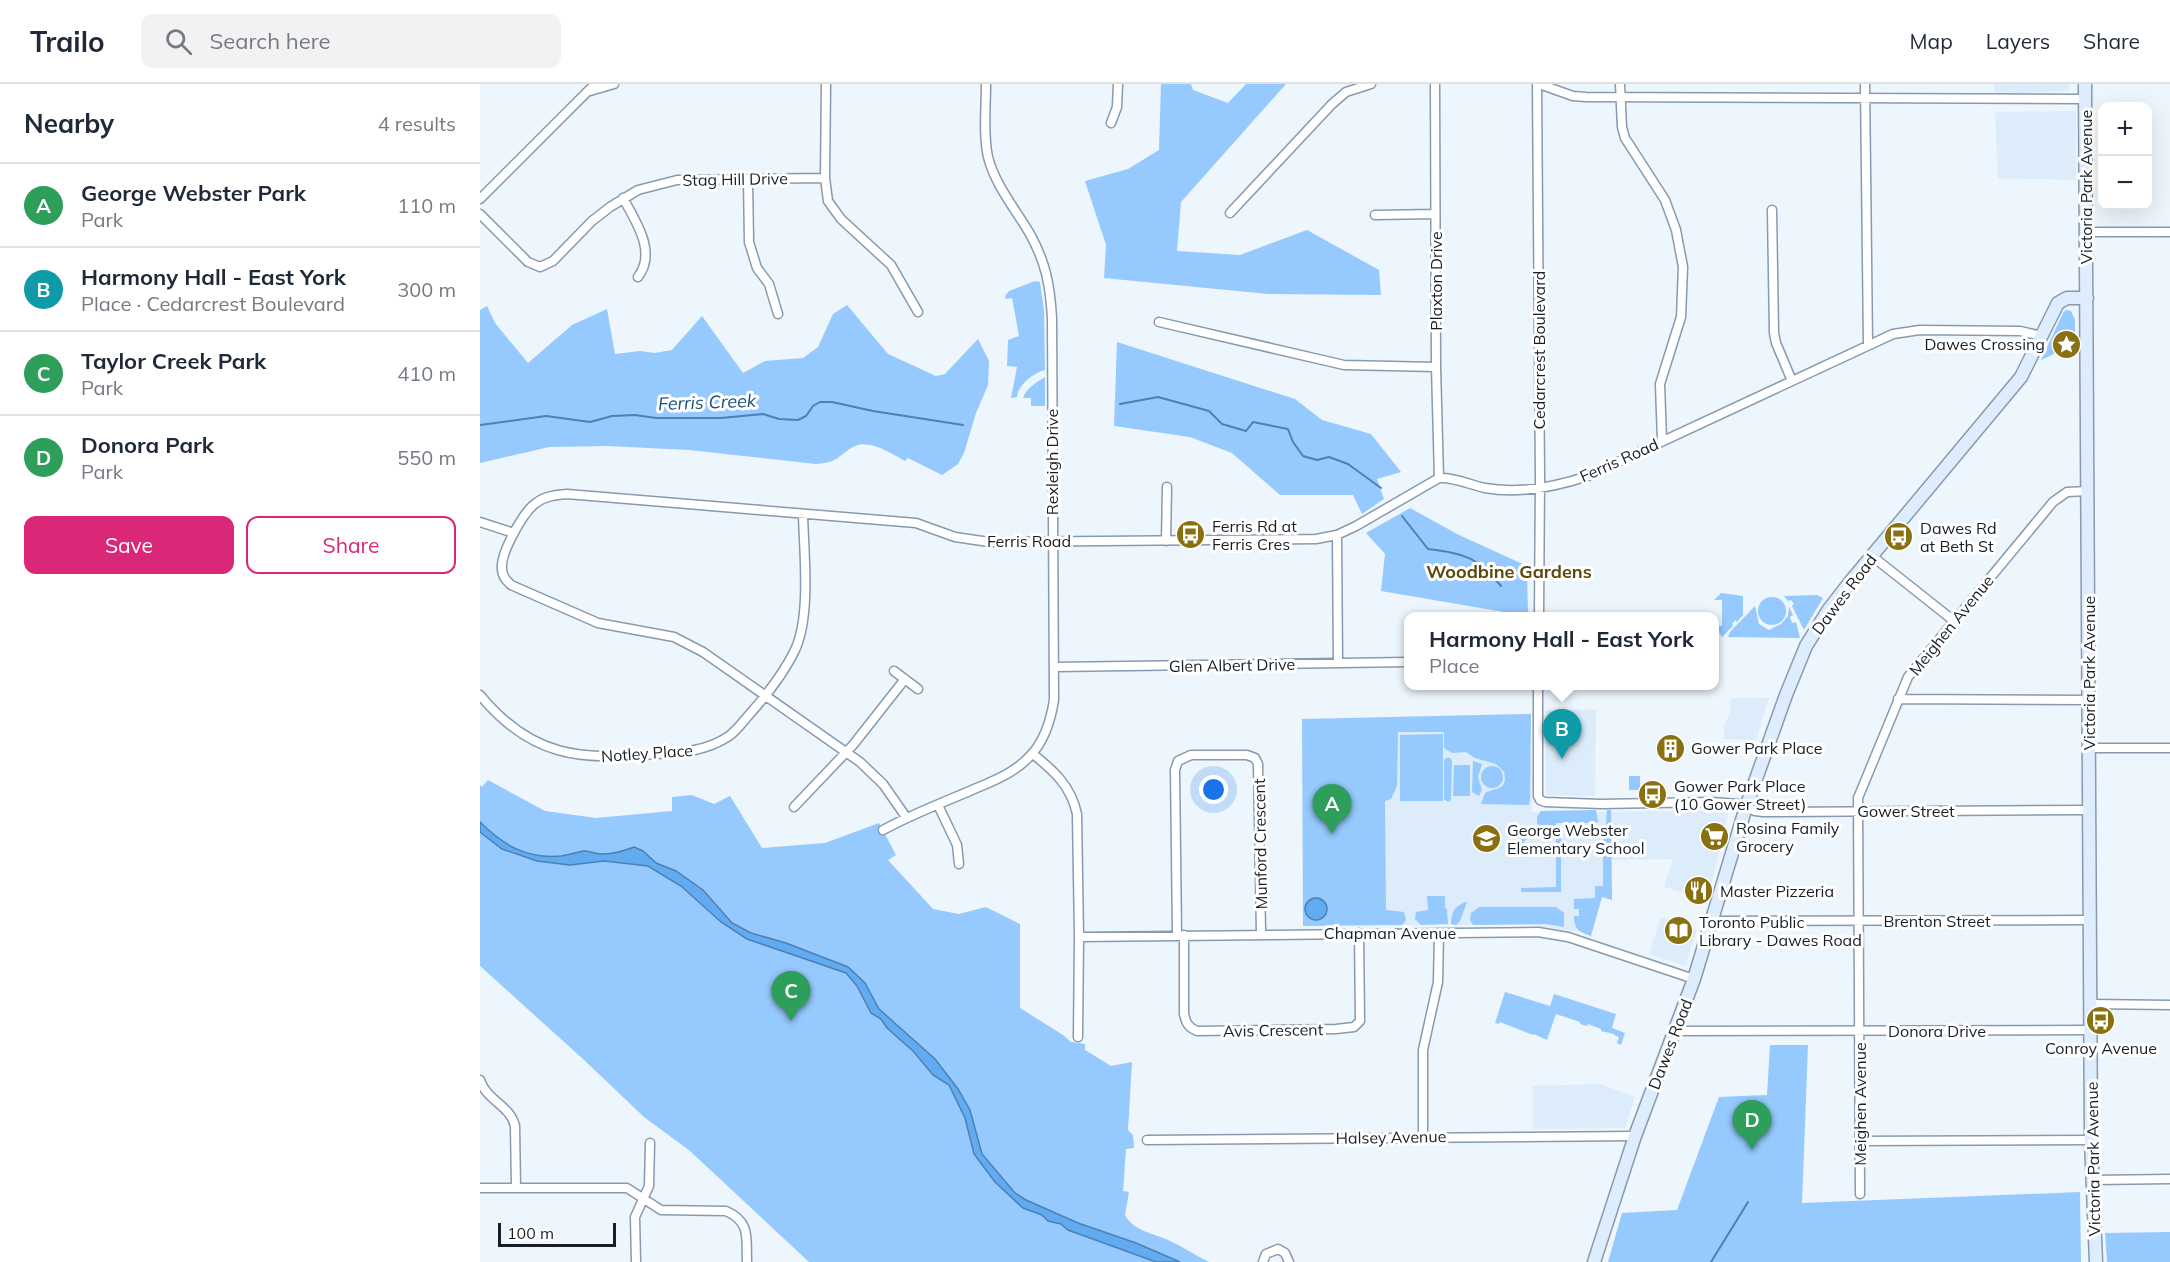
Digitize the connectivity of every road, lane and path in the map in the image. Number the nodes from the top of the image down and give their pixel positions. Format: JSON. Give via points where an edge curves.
{"nodes":[{"id":1,"x":595,"y":84,"type":"edge"},
{"id":2,"x":614,"y":84,"type":"edge"},
{"id":3,"x":826,"y":84,"type":"edge"},
{"id":4,"x":986,"y":84,"type":"edge"},
{"id":5,"x":1118,"y":84,"type":"edge"},
{"id":6,"x":1371,"y":84,"type":"edge"},
{"id":7,"x":1435,"y":84,"type":"edge"},
{"id":8,"x":1538,"y":84,"type":"edge"},
{"id":9,"x":1620,"y":84,"type":"edge"},
{"id":10,"x":1865,"y":84,"type":"edge"},
{"id":11,"x":2085,"y":84,"type":"edge"},
{"id":12,"x":587,"y":92,"type":"junction"},
{"id":13,"x":1620,"y":97,"type":"junction"},
{"id":14,"x":1865,"y":98,"type":"junction"},
{"id":15,"x":2085,"y":99,"type":"junction"},
{"id":16,"x":1111,"y":123,"type":"dead end"},
{"id":17,"x":825,"y":178,"type":"junction"},
{"id":18,"x":748,"y":179,"type":"junction"},
{"id":19,"x":623,"y":198,"type":"junction"},
{"id":20,"x":480,"y":199,"type":"edge"},
{"id":21,"x":1772,"y":210,"type":"dead end"},
{"id":22,"x":1230,"y":213,"type":"dead end"},
{"id":23,"x":480,"y":214,"type":"edge"},
{"id":24,"x":1435,"y":214,"type":"junction"},
{"id":25,"x":1375,"y":215,"type":"dead end"},
{"id":26,"x":2086,"y":232,"type":"junction"},
{"id":27,"x":2170,"y":232,"type":"edge"},
{"id":28,"x":638,"y":277,"type":"dead end"},
{"id":29,"x":2087,"y":298,"type":"junction"},
{"id":30,"x":918,"y":312,"type":"dead end"},
{"id":31,"x":778,"y":314,"type":"dead end"},
{"id":32,"x":1159,"y":322,"type":"dead end"},
{"id":33,"x":2042,"y":336,"type":"junction"},
{"id":34,"x":1868,"y":345,"type":"junction"},
{"id":35,"x":1436,"y":367,"type":"junction"},
{"id":36,"x":1792,"y":381,"type":"junction"},
{"id":37,"x":1662,"y":441,"type":"junction"},
{"id":38,"x":1439,"y":478,"type":"junction"},
{"id":39,"x":1167,"y":487,"type":"dead end"},
{"id":40,"x":1540,"y":488,"type":"junction"},
{"id":41,"x":2088,"y":491,"type":"junction"},
{"id":42,"x":803,"y":515,"type":"junction"},
{"id":43,"x":480,"y":522,"type":"edge"},
{"id":44,"x":514,"y":533,"type":"junction"},
{"id":45,"x":1337,"y":535,"type":"junction"},
{"id":46,"x":1053,"y":541,"type":"junction"},
{"id":47,"x":1166,"y":541,"type":"junction"},
{"id":48,"x":1872,"y":556,"type":"junction"},
{"id":49,"x":1539,"y":612,"type":"edge"},
{"id":50,"x":1954,"y":621,"type":"junction"},
{"id":51,"x":1404,"y":662,"type":"edge"},
{"id":52,"x":1338,"y":663,"type":"junction"},
{"id":53,"x":1054,"y":667,"type":"junction"},
{"id":54,"x":894,"y":671,"type":"dead end"},
{"id":55,"x":905,"y":680,"type":"junction"},
{"id":56,"x":918,"y":689,"type":"dead end"},
{"id":57,"x":1538,"y":690,"type":"edge"},
{"id":58,"x":480,"y":695,"type":"edge"},
{"id":59,"x":766,"y":695,"type":"junction"},
{"id":60,"x":1898,"y":699,"type":"junction"},
{"id":61,"x":2089,"y":700,"type":"junction"},
{"id":62,"x":2090,"y":748,"type":"junction"},
{"id":63,"x":2170,"y":748,"type":"edge"},
{"id":64,"x":847,"y":752,"type":"junction"},
{"id":65,"x":1033,"y":754,"type":"junction"},
{"id":66,"x":938,"y":805,"type":"junction"},
{"id":67,"x":794,"y":807,"type":"dead end"},
{"id":68,"x":1746,"y":807,"type":"junction"},
{"id":69,"x":2090,"y":810,"type":"junction"},
{"id":70,"x":1858,"y":811,"type":"junction"},
{"id":71,"x":906,"y":817,"type":"junction"},
{"id":72,"x":884,"y":830,"type":"dead end"},
{"id":73,"x":959,"y":864,"type":"dead end"},
{"id":74,"x":2090,"y":920,"type":"junction"},
{"id":75,"x":1712,"y":921,"type":"junction"},
{"id":76,"x":1858,"y":921,"type":"junction"},
{"id":77,"x":1261,"y":933,"type":"junction"},
{"id":78,"x":1359,"y":933,"type":"junction"},
{"id":79,"x":1439,"y":933,"type":"junction"},
{"id":80,"x":1181,"y":935,"type":"junction"},
{"id":81,"x":1079,"y":937,"type":"junction"},
{"id":82,"x":1694,"y":979,"type":"junction"},
{"id":83,"x":2091,"y":1004,"type":"junction"},
{"id":84,"x":2170,"y":1005,"type":"edge"},
{"id":85,"x":2091,"y":1030,"type":"junction"},
{"id":86,"x":1675,"y":1031,"type":"junction"},
{"id":87,"x":1859,"y":1032,"type":"junction"},
{"id":88,"x":1078,"y":1037,"type":"dead end"},
{"id":89,"x":480,"y":1080,"type":"edge"},
{"id":90,"x":1635,"y":1136,"type":"junction"},
{"id":91,"x":1423,"y":1137,"type":"junction"},
{"id":92,"x":1147,"y":1140,"type":"dead end"},
{"id":93,"x":2091,"y":1140,"type":"junction"},
{"id":94,"x":1860,"y":1141,"type":"junction"},
{"id":95,"x":650,"y":1143,"type":"dead end"},
{"id":96,"x":2170,"y":1179,"type":"edge"},
{"id":97,"x":2093,"y":1180,"type":"junction"},
{"id":98,"x":480,"y":1188,"type":"edge"},
{"id":99,"x":516,"y":1188,"type":"junction"},
{"id":100,"x":1860,"y":1194,"type":"dead end"},
{"id":101,"x":643,"y":1197,"type":"junction"},
{"id":102,"x":636,"y":1262,"type":"edge"},
{"id":103,"x":747,"y":1262,"type":"edge"},
{"id":104,"x":1263,"y":1262,"type":"edge"},
{"id":105,"x":1289,"y":1262,"type":"edge"},
{"id":106,"x":1594,"y":1262,"type":"edge"},
{"id":107,"x":2096,"y":1262,"type":"edge"}],
"edges":[{"from":1,"to":12,"type":"street"},
{"from":2,"to":12,"type":"street"},
{"from":3,"to":17,"type":"street"},
{"from":4,"to":46,"type":"street","name":"Rexleigh Drive","via":[[988,159],[1038,250],[1050,284]]},
{"from":5,"to":16,"type":"street","via":[[1117,107]]},
{"from":6,"to":22,"type":"street","via":[[1346,92],[1332,104]]},
{"from":7,"to":24,"type":"street","name":"Plaxton Drive"},
{"from":8,"to":13,"type":"street","via":[[1573,96]]},
{"from":8,"to":40,"type":"street","name":"Cedarcrest Boulevard"},
{"from":9,"to":13,"type":"street"},
{"from":10,"to":14,"type":"street"},
{"from":11,"to":15,"type":"main road","name":"Victoria Park Avenue"},
{"from":12,"to":20,"type":"street"},
{"from":13,"to":14,"type":"street"},
{"from":13,"to":37,"type":"street","via":[[1625,138],[1665,200],[1683,267],[1681,316],[1660,384]]},
{"from":14,"to":15,"type":"street"},
{"from":14,"to":34,"type":"street"},
{"from":15,"to":26,"type":"main road","name":"Victoria Park Avenue"},
{"from":17,"to":18,"type":"street","name":"Stag Hill Drive"},
{"from":17,"to":30,"type":"street","via":[[834,212],[891,265]]},
{"from":18,"to":19,"type":"street","name":"Stag Hill Drive","via":[[678,180]]},
{"from":18,"to":31,"type":"street","via":[[749,242]]},
{"from":19,"to":23,"type":"street","name":"Stag Hill Drive","via":[[592,221],[554,261],[540,267],[528,262]]},
{"from":19,"to":28,"type":"street","via":[[647,255],[645,268]]},
{"from":21,"to":36,"type":"street","via":[[1774,338]]},
{"from":24,"to":25,"type":"street"},
{"from":24,"to":35,"type":"street","name":"Plaxton Drive"},
{"from":26,"to":27,"type":"street"},
{"from":26,"to":29,"type":"main road","name":"Victoria Park Avenue"},
{"from":29,"to":33,"type":"main road","name":"Dawes Road","via":[[2059,301]]},
{"from":29,"to":41,"type":"main road","name":"Victoria Park Avenue"},
{"from":32,"to":35,"type":"street","via":[[1344,365]]},
{"from":33,"to":34,"type":"street","name":"Ferris Road","via":[[2020,331],[1920,330],[1893,334]]},
{"from":33,"to":48,"type":"main road","name":"Dawes Road","via":[[2021,377]]},
{"from":34,"to":36,"type":"street","name":"Ferris Road"},
{"from":35,"to":38,"type":"street","name":"Plaxton Drive"},
{"from":36,"to":37,"type":"street","name":"Ferris Road"},
{"from":37,"to":40,"type":"street","name":"Ferris Road","via":[[1588,476]]},
{"from":38,"to":40,"type":"street","name":"Ferris Road","via":[[1486,488]]},
{"from":38,"to":45,"type":"street","name":"Ferris Road"},
{"from":39,"to":47,"type":"street"},
{"from":40,"to":49,"type":"street","name":"Cedarcrest Boulevard"},
{"from":41,"to":50,"type":"street","name":"Meighen Avenue","via":[[2067,492],[2053,502]]},
{"from":41,"to":61,"type":"main road","name":"Victoria Park Avenue"},
{"from":42,"to":44,"type":"street","name":"Ferris Road","via":[[567,494],[536,503]]},
{"from":42,"to":46,"type":"street","name":"Ferris Road","via":[[916,523],[972,541]]},
{"from":42,"to":59,"type":"street","name":"Notley Place","via":[[801,630],[796,648]]},
{"from":43,"to":44,"type":"street"},
{"from":44,"to":59,"type":"street","name":"Ferris Road","via":[[501,567],[511,585],[598,623],[660,633],[689,643]]},
{"from":45,"to":47,"type":"street","name":"Ferris Road","via":[[1316,539]]},
{"from":45,"to":52,"type":"street"},
{"from":46,"to":47,"type":"street","name":"Ferris Road"},
{"from":46,"to":53,"type":"street","name":"Rexleigh Drive"},
{"from":48,"to":50,"type":"street"},
{"from":48,"to":68,"type":"main road","name":"Dawes Road","via":[[1829,609],[1806,646]]},
{"from":50,"to":60,"type":"street","name":"Meighen Avenue","via":[[1908,677]]},
{"from":51,"to":52,"type":"street","name":"Glen Albert Drive"},
{"from":52,"to":53,"type":"street","name":"Glen Albert Drive"},
{"from":53,"to":65,"type":"street","name":"Rexleigh Drive","via":[[1050,718]]},
{"from":54,"to":55,"type":"street"},
{"from":55,"to":56,"type":"street"},
{"from":55,"to":64,"type":"street"},
{"from":57,"to":68,"type":"street","name":"Gower Street","via":[[1540,800],[1601,804],[1712,802]]},
{"from":58,"to":59,"type":"street","name":"Notley Place","via":[[514,730],[537,742],[587,756],[614,757],[708,748],[732,735]]},
{"from":59,"to":64,"type":"street","name":"Ferris Road"},
{"from":60,"to":61,"type":"street"},
{"from":60,"to":70,"type":"street","name":"Meighen Avenue","via":[[1858,798]]},
{"from":61,"to":62,"type":"main road","name":"Victoria Park Avenue"},
{"from":62,"to":63,"type":"street"},
{"from":62,"to":69,"type":"main road","name":"Victoria Park Avenue"},
{"from":64,"to":67,"type":"street"},
{"from":64,"to":71,"type":"street","name":"Ferris Road","via":[[873,773]]},
{"from":65,"to":66,"type":"street","name":"Rexleigh Drive","via":[[1008,774]]},
{"from":65,"to":81,"type":"street","via":[[1058,774],[1076,807]]},
{"from":66,"to":71,"type":"street","name":"Rexleigh Drive"},
{"from":66,"to":73,"type":"street","via":[[957,845]]},
{"from":68,"to":70,"type":"street","name":"Gower Street","via":[[1763,812]]},
{"from":68,"to":75,"type":"main road","name":"Dawes Road"},
{"from":69,"to":70,"type":"street","name":"Gower Street"},
{"from":69,"to":74,"type":"main road","name":"Victoria Park Avenue"},
{"from":70,"to":76,"type":"street","name":"Meighen Avenue"},
{"from":71,"to":72,"type":"street","name":"Rexleigh Drive"},
{"from":74,"to":76,"type":"street","name":"Brenton Street"},
{"from":74,"to":83,"type":"main road","name":"Victoria Park Avenue"},
{"from":75,"to":76,"type":"street","name":"Brenton Street"},
{"from":75,"to":82,"type":"main road","name":"Dawes Road"},
{"from":76,"to":87,"type":"street","name":"Meighen Avenue"},
{"from":77,"to":78,"type":"street","name":"Chapman Avenue"},
{"from":77,"to":80,"type":"street","name":"Chapman Avenue"},
{"from":77,"to":80,"type":"street","name":"Munford Crescent","via":[[1258,764],[1247,755],[1191,755],[1178,761],[1175,770]]},
{"from":78,"to":79,"type":"street","name":"Chapman Avenue"},
{"from":78,"to":80,"type":"street","name":"Avis Crescent","via":[[1360,1021],[1348,1028],[1267,1030],[1190,1028],[1184,1014]]},
{"from":79,"to":82,"type":"street","name":"Chapman Avenue","via":[[1552,933]]},
{"from":79,"to":91,"type":"street","via":[[1438,982],[1423,1050]]},
{"from":80,"to":81,"type":"street","name":"Chapman Avenue"},
{"from":81,"to":88,"type":"street"},
{"from":82,"to":86,"type":"main road","name":"Dawes Road"},
{"from":83,"to":84,"type":"street"},
{"from":83,"to":85,"type":"main road","name":"Victoria Park Avenue"},
{"from":85,"to":87,"type":"street","name":"Donora Drive"},
{"from":85,"to":93,"type":"main road","name":"Victoria Park Avenue"},
{"from":86,"to":87,"type":"street","name":"Donora Drive"},
{"from":86,"to":90,"type":"main road","name":"Dawes Road"},
{"from":87,"to":94,"type":"street","name":"Meighen Avenue"},
{"from":89,"to":99,"type":"street","via":[[487,1093],[513,1116]]},
{"from":90,"to":91,"type":"street","name":"Halsey Avenue"},
{"from":90,"to":106,"type":"main road","name":"Dawes Road"},
{"from":91,"to":92,"type":"street","name":"Halsey Avenue"},
{"from":93,"to":94,"type":"street"},
{"from":93,"to":97,"type":"main road","name":"Victoria Park Avenue"},
{"from":94,"to":100,"type":"street","name":"Meighen Avenue"},
{"from":95,"to":101,"type":"street","via":[[649,1186]]},
{"from":96,"to":97,"type":"street"},
{"from":97,"to":107,"type":"main road","name":"Victoria Park Avenue"},
{"from":98,"to":99,"type":"street"},
{"from":99,"to":101,"type":"street","via":[[627,1188]]},
{"from":101,"to":102,"type":"street","via":[[635,1217]]},
{"from":101,"to":103,"type":"street","via":[[661,1210],[726,1211],[735,1215],[743,1222],[746,1233]]},
{"from":104,"to":105,"type":"street","via":[[1266,1254],[1278,1249]]}]}
